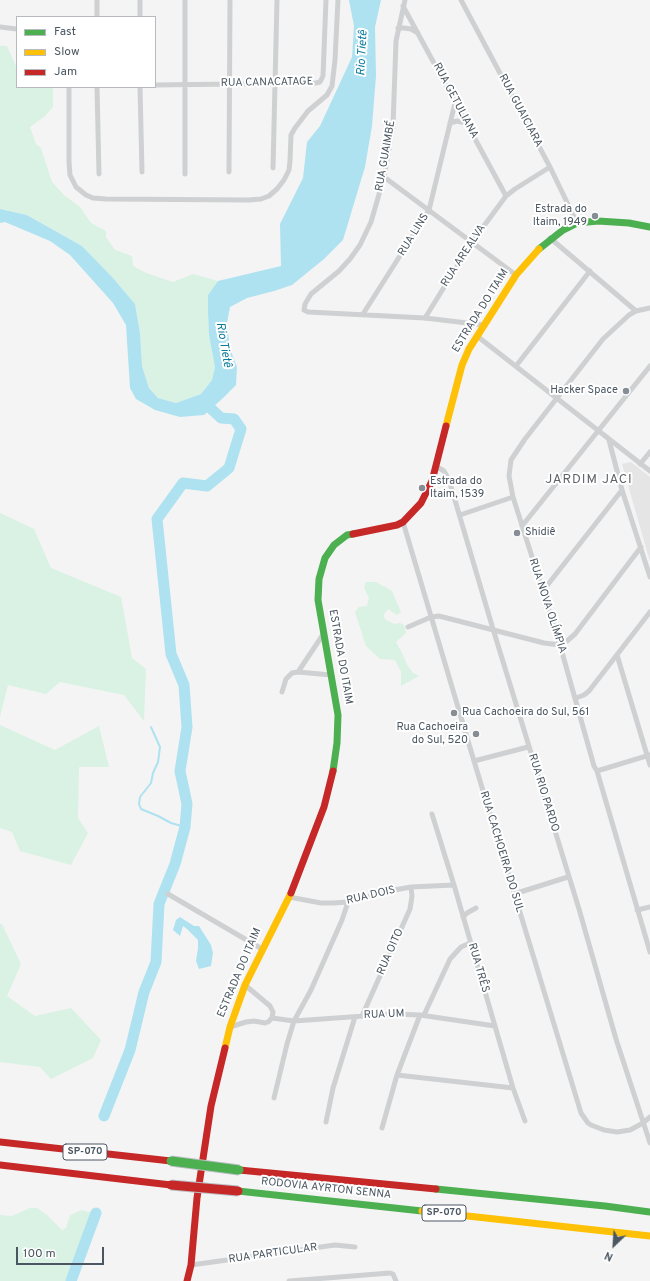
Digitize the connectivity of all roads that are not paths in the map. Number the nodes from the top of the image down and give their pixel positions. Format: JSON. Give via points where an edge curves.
{"nodes":[{"id":1,"x":97,"y":0,"type":"edge"},
{"id":2,"x":140,"y":0,"type":"edge"},
{"id":3,"x":185,"y":0,"type":"edge"},
{"id":4,"x":230,"y":0,"type":"edge"},
{"id":5,"x":277,"y":0,"type":"edge"},
{"id":6,"x":326,"y":0,"type":"edge"},
{"id":7,"x":338,"y":0,"type":"edge"},
{"id":8,"x":405,"y":0,"type":"edge"},
{"id":9,"x":461,"y":0,"type":"edge"},
{"id":10,"x":403,"y":6,"type":"junction"},
{"id":11,"x":97,"y":16,"type":"edge"},
{"id":12,"x":140,"y":16,"type":"edge"},
{"id":13,"x":0,"y":27,"type":"edge"},
{"id":14,"x":16,"y":28,"type":"edge"},
{"id":15,"x":398,"y":28,"type":"junction"},
{"id":16,"x":418,"y":33,"type":"junction"},
{"id":17,"x":184,"y":84,"type":"junction"},
{"id":18,"x":229,"y":84,"type":"junction"},
{"id":19,"x":276,"y":84,"type":"junction"},
{"id":20,"x":156,"y":85,"type":"edge"},
{"id":21,"x":70,"y":88,"type":"edge"},
{"id":22,"x":97,"y":88,"type":"edge"},
{"id":23,"x":140,"y":88,"type":"edge"},
{"id":24,"x":455,"y":103,"type":"junction"},
{"id":25,"x":450,"y":123,"type":"junction"},
{"id":26,"x":466,"y":123,"type":"junction"},
{"id":27,"x":550,"y":167,"type":"junction"},
{"id":28,"x":273,"y":168,"type":"dead end"},
{"id":29,"x":142,"y":172,"type":"dead end"},
{"id":30,"x":229,"y":172,"type":"dead end"},
{"id":31,"x":99,"y":174,"type":"dead end"},
{"id":32,"x":185,"y":174,"type":"dead end"},
{"id":33,"x":384,"y":177,"type":"junction"},
{"id":34,"x":506,"y":196,"type":"junction"},
{"id":35,"x":430,"y":210,"type":"junction"},
{"id":36,"x":577,"y":223,"type":"junction"},
{"id":37,"x":650,"y":227,"type":"edge"},
{"id":38,"x":550,"y":238,"type":"junction"},
{"id":39,"x":472,"y":242,"type":"junction"},
{"id":40,"x":590,"y":271,"type":"junction"},
{"id":41,"x":516,"y":275,"type":"junction"},
{"id":42,"x":650,"y":308,"type":"edge"},
{"id":43,"x":636,"y":311,"type":"junction"},
{"id":44,"x":363,"y":314,"type":"junction"},
{"id":45,"x":424,"y":318,"type":"junction"},
{"id":46,"x":484,"y":325,"type":"junction"},
{"id":47,"x":476,"y":336,"type":"junction"},
{"id":48,"x":516,"y":366,"type":"junction"},
{"id":49,"x":650,"y":366,"type":"edge"},
{"id":50,"x":556,"y":397,"type":"junction"},
{"id":51,"x":598,"y":431,"type":"junction"},
{"id":52,"x":609,"y":440,"type":"junction"},
{"id":53,"x":650,"y":452,"type":"edge"},
{"id":54,"x":640,"y":464,"type":"junction"},
{"id":55,"x":436,"y":467,"type":"junction"},
{"id":56,"x":650,"y":471,"type":"edge"},
{"id":57,"x":622,"y":490,"type":"junction"},
{"id":58,"x":513,"y":497,"type":"junction"},
{"id":59,"x":460,"y":515,"type":"junction"},
{"id":60,"x":403,"y":522,"type":"junction"},
{"id":61,"x":522,"y":526,"type":"junction"},
{"id":62,"x":641,"y":547,"type":"junction"},
{"id":63,"x":650,"y":577,"type":"edge"},
{"id":64,"x":542,"y":592,"type":"junction"},
{"id":65,"x":650,"y":612,"type":"edge"},
{"id":66,"x":431,"y":617,"type":"junction"},
{"id":67,"x":408,"y":627,"type":"dead end"},
{"id":68,"x":492,"y":629,"type":"junction"},
{"id":69,"x":324,"y":633,"type":"junction"},
{"id":70,"x":560,"y":645,"type":"junction"},
{"id":71,"x":617,"y":656,"type":"junction"},
{"id":72,"x":298,"y":672,"type":"junction"},
{"id":73,"x":331,"y":675,"type":"junction"},
{"id":74,"x":282,"y":692,"type":"dead end"},
{"id":75,"x":576,"y":698,"type":"junction"},
{"id":76,"x":528,"y":747,"type":"junction"},
{"id":77,"x":648,"y":755,"type":"edge"},
{"id":78,"x":474,"y":761,"type":"junction"},
{"id":79,"x":650,"y":765,"type":"edge"},
{"id":80,"x":597,"y":771,"type":"junction"},
{"id":81,"x":432,"y":814,"type":"dead end"},
{"id":82,"x":568,"y":877,"type":"junction"},
{"id":83,"x":454,"y":885,"type":"junction"},
{"id":84,"x":411,"y":887,"type":"junction"},
{"id":85,"x":168,"y":894,"type":"dead end"},
{"id":86,"x":514,"y":894,"type":"junction"},
{"id":87,"x":289,"y":897,"type":"junction"},
{"id":88,"x":348,"y":902,"type":"junction"},
{"id":89,"x":650,"y":907,"type":"edge"},
{"id":90,"x":476,"y":908,"type":"dead end"},
{"id":91,"x":637,"y":910,"type":"junction"},
{"id":92,"x":463,"y":917,"type":"junction"},
{"id":93,"x":648,"y":940,"type":"edge"},
{"id":94,"x":470,"y":943,"type":"junction"},
{"id":95,"x":262,"y":949,"type":"junction"},
{"id":96,"x":650,"y":952,"type":"edge"},
{"id":97,"x":245,"y":985,"type":"junction"},
{"id":98,"x":422,"y":1015,"type":"junction"},
{"id":99,"x":362,"y":1016,"type":"junction"},
{"id":100,"x":355,"y":1017,"type":"junction"},
{"id":101,"x":272,"y":1018,"type":"junction"},
{"id":102,"x":294,"y":1021,"type":"junction"},
{"id":103,"x":495,"y":1026,"type":"junction"},
{"id":104,"x":230,"y":1027,"type":"junction"},
{"id":105,"x":397,"y":1075,"type":"junction"},
{"id":106,"x":513,"y":1088,"type":"junction"},
{"id":107,"x":274,"y":1098,"type":"dead end"},
{"id":108,"x":650,"y":1116,"type":"edge"},
{"id":109,"x":525,"y":1121,"type":"dead end"},
{"id":110,"x":326,"y":1122,"type":"dead end"},
{"id":111,"x":643,"y":1123,"type":"junction"},
{"id":112,"x":382,"y":1128,"type":"dead end"},
{"id":113,"x":0,"y":1142,"type":"edge"},
{"id":114,"x":650,"y":1143,"type":"edge"},
{"id":115,"x":0,"y":1165,"type":"edge"},
{"id":116,"x":650,"y":1212,"type":"edge"},
{"id":117,"x":650,"y":1236,"type":"edge"},
{"id":118,"x":355,"y":1247,"type":"dead end"},
{"id":119,"x":191,"y":1265,"type":"junction"},
{"id":120,"x":187,"y":1281,"type":"edge"},
{"id":121,"x":289,"y":1281,"type":"edge"},
{"id":122,"x":396,"y":1281,"type":"edge"}],
"edges":[{"from":1,"to":11,"type":"street"},
{"from":2,"to":12,"type":"street"},
{"from":3,"to":17,"type":"street"},
{"from":4,"to":18,"type":"street"},
{"from":5,"to":19,"type":"street"},
{"from":6,"to":19,"type":"street","name":"RUA CANACATAGE","via":[[321,81]]},
{"from":7,"to":21,"type":"street","via":[[332,86],[327,95],[295,128],[291,136],[288,170],[284,180],[269,196],[248,200],[106,199],[86,195],[76,187],[70,175]]},
{"from":8,"to":10,"type":"street","name":"RUA GUAIMBÉ"},
{"from":9,"to":27,"type":"street","name":"RUA GUAICIARA"},
{"from":10,"to":15,"type":"street","name":"RUA GUAIMBÉ"},
{"from":10,"to":16,"type":"street","name":"RUA GETULIANA"},
{"from":13,"to":14,"type":"street"},
{"from":15,"to":16,"type":"street","via":[[407,28]]},
{"from":15,"to":33,"type":"street","name":"RUA GUAIMBÉ","via":[[393,126]]},
{"from":16,"to":24,"type":"street","name":"RUA GETULIANA"},
{"from":17,"to":18,"type":"street","name":"RUA CANACATAGE"},
{"from":17,"to":20,"type":"street","name":"RUA CANACATAGE"},
{"from":17,"to":32,"type":"street"},
{"from":18,"to":19,"type":"street","name":"RUA CANACATAGE"},
{"from":18,"to":30,"type":"street"},
{"from":19,"to":28,"type":"street"},
{"from":22,"to":31,"type":"street"},
{"from":23,"to":29,"type":"street"},
{"from":24,"to":25,"type":"street","name":"RUA LINS"},
{"from":24,"to":26,"type":"street","name":"RUA GETULIANA"},
{"from":25,"to":26,"type":"street","via":[[457,120]]},
{"from":25,"to":35,"type":"street","name":"RUA LINS"},
{"from":26,"to":34,"type":"street","name":"RUA GETULIANA"},
{"from":27,"to":34,"type":"street","name":"RUA AREALVA"},
{"from":27,"to":36,"type":"street","name":"RUA GUAICIARA"},
{"from":33,"to":35,"type":"street"},
{"from":33,"to":44,"type":"street","name":"RUA GUAIMBÉ","via":[[371,222],[360,245],[339,271],[311,294],[304,307],[308,312]]},
{"from":34,"to":39,"type":"street","name":"RUA AREALVA"},
{"from":35,"to":39,"type":"street"},
{"from":35,"to":44,"type":"street","name":"RUA LINS"},
{"from":36,"to":37,"type":"main road","name":"ESTRADA DO ITAIM","via":[[598,221]]},
{"from":36,"to":38,"type":"main road","name":"ESTRADA DO ITAIM"},
{"from":38,"to":40,"type":"street"},
{"from":38,"to":41,"type":"main road","name":"ESTRADA DO ITAIM"},
{"from":39,"to":41,"type":"street"},
{"from":39,"to":45,"type":"street","name":"RUA AREALVA"},
{"from":40,"to":43,"type":"street"},
{"from":40,"to":48,"type":"street"},
{"from":41,"to":46,"type":"main road","name":"ESTRADA DO ITAIM"},
{"from":42,"to":43,"type":"street","name":"RUA NOVA OLÍMPIA"},
{"from":43,"to":50,"type":"street","name":"RUA NOVA OLÍMPIA","via":[[603,339]]},
{"from":44,"to":45,"type":"street","name":"RUA GUAIMBÉ"},
{"from":45,"to":46,"type":"street","name":"RUA GUAIMBÉ"},
{"from":46,"to":47,"type":"main road","name":"ESTRADA DO ITAIM"},
{"from":47,"to":48,"type":"street"},
{"from":47,"to":55,"type":"main road","name":"ESTRADA DO ITAIM","via":[[462,365]]},
{"from":48,"to":50,"type":"street"},
{"from":49,"to":51,"type":"street"},
{"from":50,"to":51,"type":"street"},
{"from":50,"to":58,"type":"street","name":"RUA NOVA OLÍMPIA","via":[[524,438],[511,460],[509,476]]},
{"from":51,"to":52,"type":"street"},
{"from":51,"to":61,"type":"street"},
{"from":52,"to":54,"type":"street"},
{"from":52,"to":57,"type":"street"},
{"from":53,"to":54,"type":"street"},
{"from":54,"to":56,"type":"street"},
{"from":55,"to":59,"type":"street","name":"RUA RIO PARDO","via":[[447,475]]},
{"from":55,"to":60,"type":"main road","name":"ESTRADA DO ITAIM","via":[[424,499]]},
{"from":57,"to":62,"type":"street"},
{"from":57,"to":64,"type":"street"},
{"from":58,"to":59,"type":"street"},
{"from":58,"to":61,"type":"street","name":"RUA NOVA OLÍMPIA"},
{"from":59,"to":68,"type":"street","name":"RUA RIO PARDO"},
{"from":60,"to":66,"type":"street","name":"RUA CACHOEIRA DO SUL"},
{"from":60,"to":69,"type":"main road","name":"ESTRADA DO ITAIM","via":[[391,528],[347,535],[329,551],[322,565],[318,584]]},
{"from":61,"to":64,"type":"street","name":"RUA NOVA OLÍMPIA"},
{"from":62,"to":63,"type":"street"},
{"from":62,"to":70,"type":"street","via":[[575,634]]},
{"from":64,"to":70,"type":"street","name":"RUA NOVA OLÍMPIA"},
{"from":65,"to":71,"type":"street"},
{"from":66,"to":67,"type":"street"},
{"from":66,"to":68,"type":"street","via":[[439,616]]},
{"from":66,"to":78,"type":"street","name":"RUA CACHOEIRA DO SUL"},
{"from":68,"to":70,"type":"street"},
{"from":68,"to":76,"type":"street","name":"RUA RIO PARDO"},
{"from":69,"to":72,"type":"street"},
{"from":69,"to":73,"type":"main road","name":"ESTRADA DO ITAIM"},
{"from":70,"to":75,"type":"street","name":"RUA NOVA OLÍMPIA"},
{"from":71,"to":75,"type":"street","via":[[589,691]]},
{"from":71,"to":77,"type":"street"},
{"from":72,"to":73,"type":"street"},
{"from":72,"to":74,"type":"street","via":[[288,676]]},
{"from":73,"to":87,"type":"main road","name":"ESTRADA DO ITAIM","via":[[338,715],[333,770],[324,807]]},
{"from":75,"to":80,"type":"street","name":"RUA NOVA OLÍMPIA"},
{"from":76,"to":78,"type":"street"},
{"from":76,"to":82,"type":"street","name":"RUA RIO PARDO"},
{"from":77,"to":79,"type":"street"},
{"from":77,"to":80,"type":"street"},
{"from":78,"to":86,"type":"street","name":"RUA CACHOEIRA DO SUL"},
{"from":80,"to":91,"type":"street","name":"RUA NOVA OLÍMPIA"},
{"from":81,"to":83,"type":"street","name":"RUA TRÊS"},
{"from":82,"to":86,"type":"street"},
{"from":82,"to":111,"type":"street","name":"RUA RIO PARDO"},
{"from":83,"to":84,"type":"street","name":"RUA DOIS"},
{"from":83,"to":92,"type":"street","name":"RUA TRÊS"},
{"from":84,"to":88,"type":"street","name":"RUA DOIS"},
{"from":84,"to":99,"type":"street","name":"RUA OITO","via":[[410,909]]},
{"from":85,"to":95,"type":"street"},
{"from":86,"to":111,"type":"street","name":"RUA CACHOEIRA DO SUL","via":[[581,1113],[588,1123],[604,1130],[630,1130]]},
{"from":87,"to":88,"type":"street","name":"RUA DOIS","via":[[321,903]]},
{"from":87,"to":95,"type":"main road","name":"ESTRADA DO ITAIM"},
{"from":88,"to":102,"type":"street","via":[[311,990]]},
{"from":89,"to":91,"type":"street"},
{"from":90,"to":92,"type":"street"},
{"from":91,"to":93,"type":"street","name":"RUA NOVA OLÍMPIA"},
{"from":92,"to":94,"type":"street","name":"RUA TRÊS"},
{"from":93,"to":96,"type":"street","name":"RUA NOVA OLÍMPIA"},
{"from":94,"to":98,"type":"street","via":[[461,947],[450,958]]},
{"from":94,"to":103,"type":"street","name":"RUA TRÊS"},
{"from":95,"to":97,"type":"main road","name":"ESTRADA DO ITAIM"},
{"from":97,"to":101,"type":"street","via":[[270,1006]]},
{"from":97,"to":104,"type":"main road","name":"ESTRADA DO ITAIM"},
{"from":98,"to":99,"type":"street","name":"RUA UM"},
{"from":98,"to":103,"type":"street","name":"RUA UM"},
{"from":98,"to":105,"type":"street"},
{"from":99,"to":100,"type":"street","name":"RUA UM"},
{"from":100,"to":102,"type":"street","name":"RUA UM"},
{"from":100,"to":110,"type":"street","via":[[333,1088]]},
{"from":101,"to":102,"type":"street","name":"RUA UM"},
{"from":101,"to":104,"type":"street","name":"RUA UM","via":[[265,1023],[254,1021]]},
{"from":102,"to":107,"type":"street"},
{"from":103,"to":106,"type":"street","name":"RUA TRÊS"},
{"from":104,"to":119,"type":"main road","name":"ESTRADA DO ITAIM","via":[[211,1106]]},
{"from":105,"to":106,"type":"street"},
{"from":105,"to":112,"type":"street"},
{"from":106,"to":109,"type":"street","name":"RUA TRÊS"},
{"from":108,"to":111,"type":"street"},
{"from":111,"to":114,"type":"street","name":"RUA RIO PARDO"},
{"from":113,"to":116,"type":"main road","name":"RODOVIA AYRTON SENNA","number":"SP-070","bridge":true,"via":[[239,1170]]},
{"from":115,"to":117,"type":"main road","name":"RODOVIA AYRTON SENNA","number":"SP-070","bridge":true},
{"from":118,"to":119,"type":"street","name":"RUA PARTICULAR","via":[[335,1245]]},
{"from":119,"to":120,"type":"main road","name":"ESTRADA DO ITAIM"},
{"from":121,"to":122,"type":"street","via":[[390,1273]]}]}
